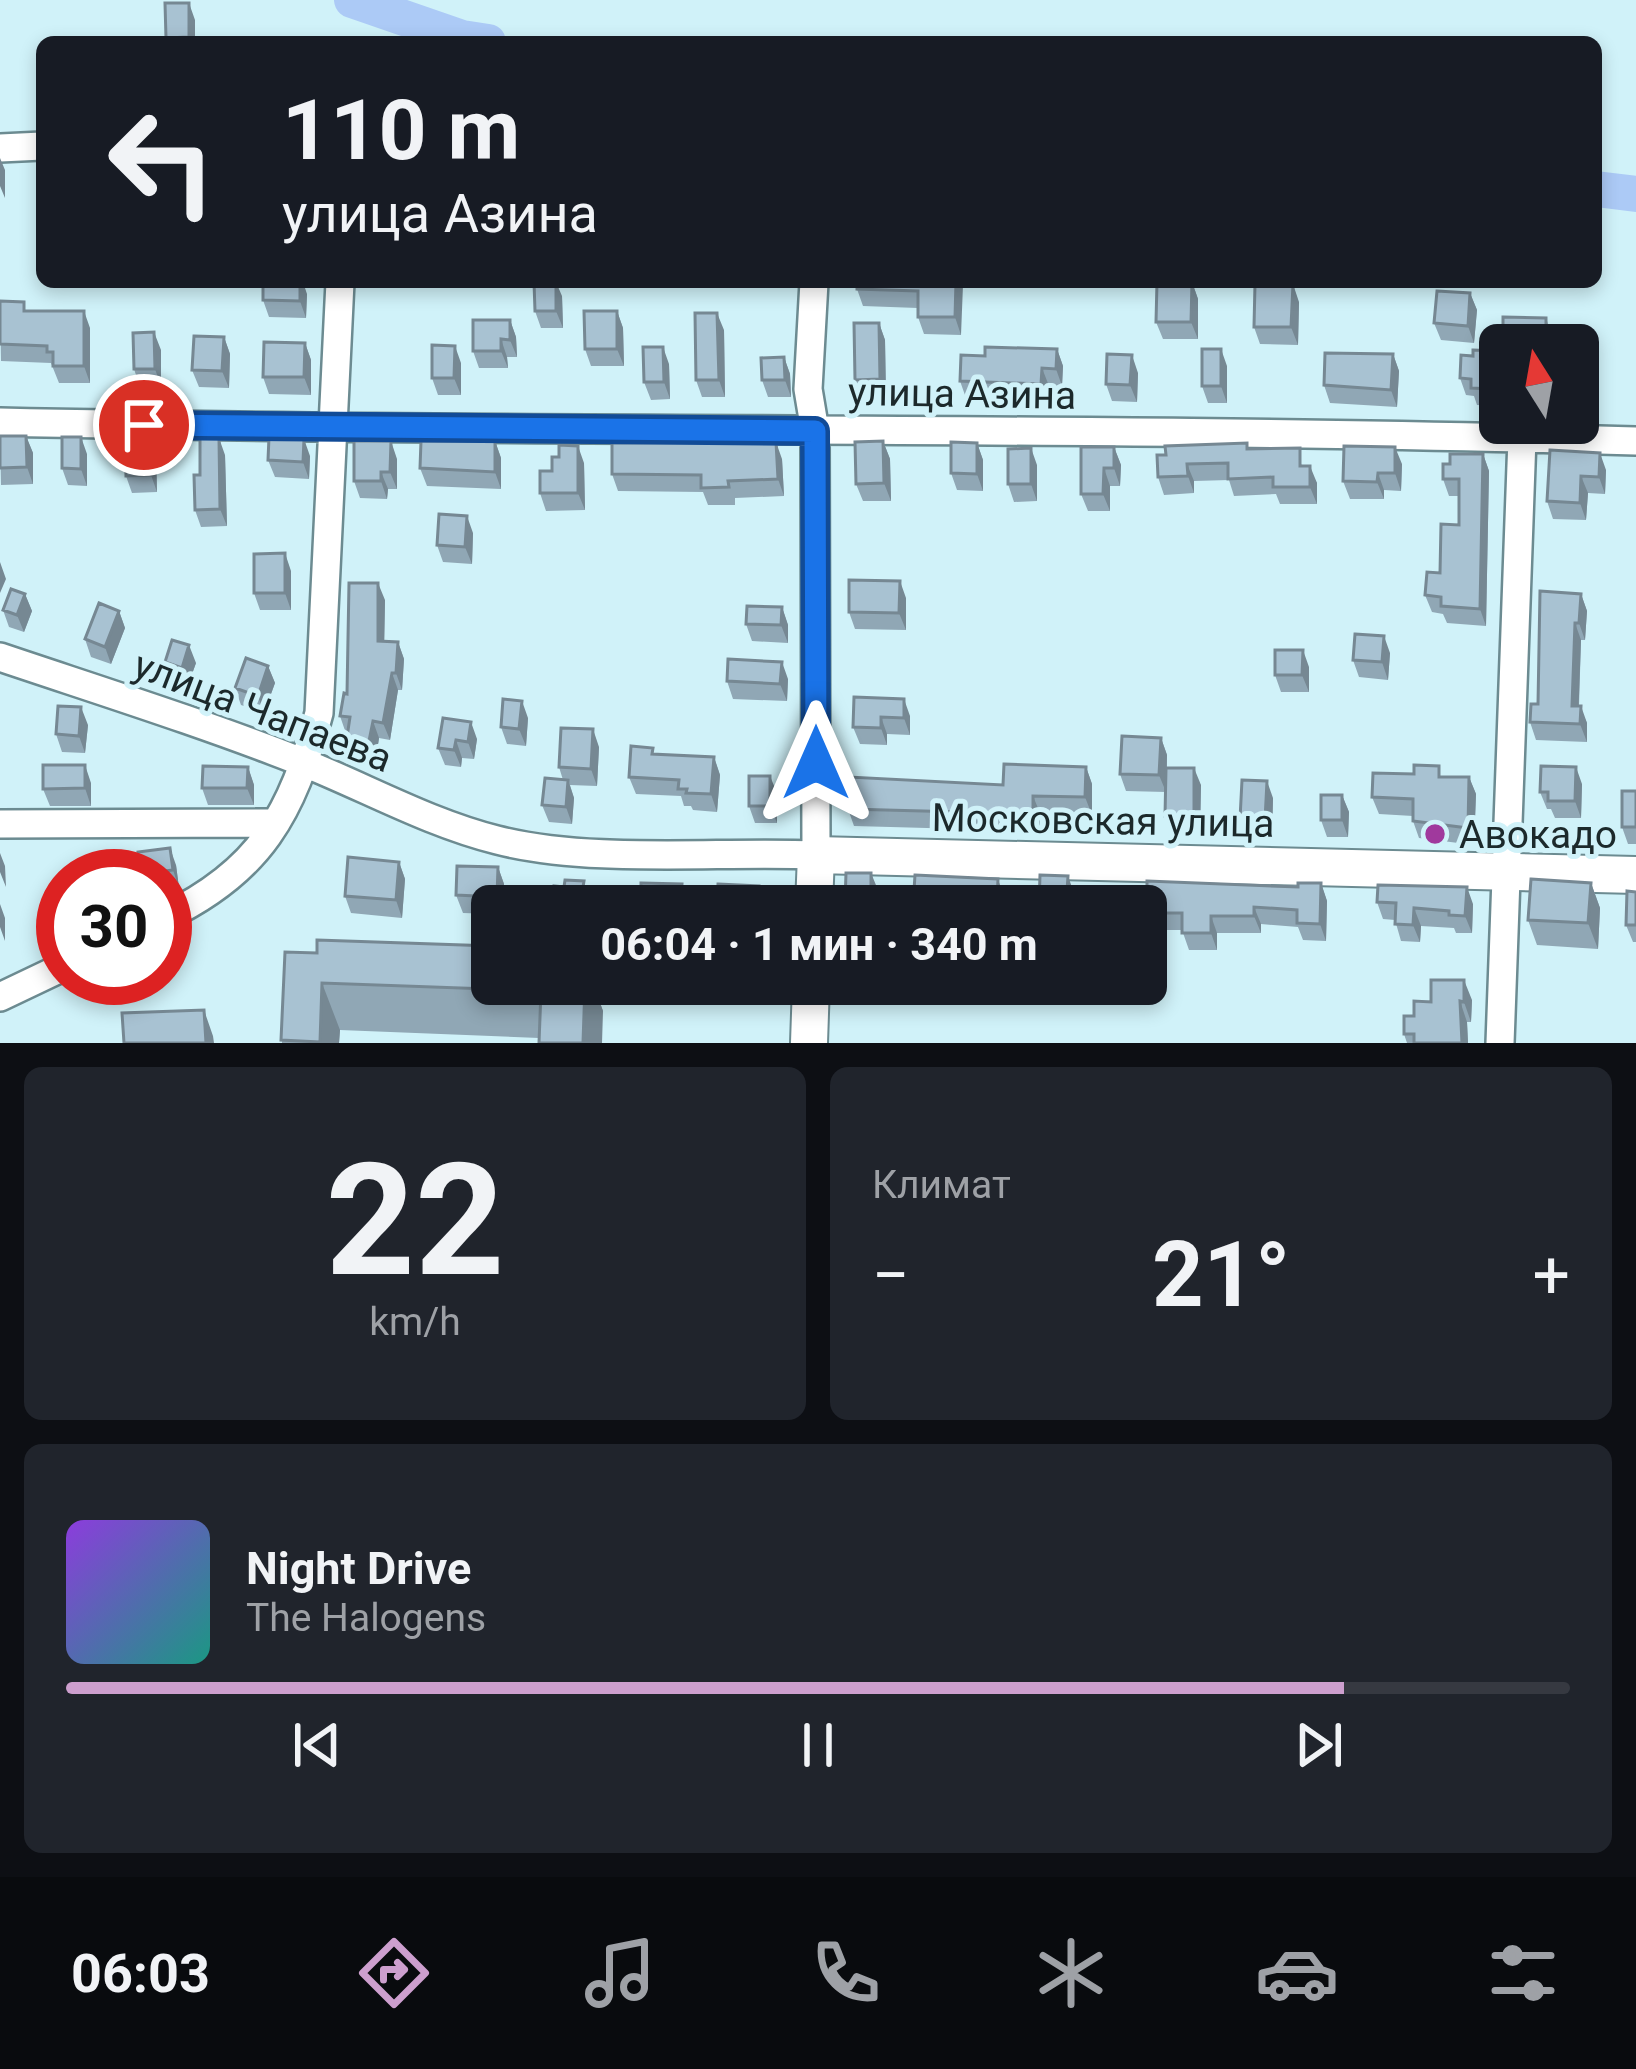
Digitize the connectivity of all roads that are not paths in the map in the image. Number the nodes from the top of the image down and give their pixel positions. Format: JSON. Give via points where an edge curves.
{"nodes":[{"id":1,"x":36,"y":146,"type":"edge"},
{"id":2,"x":0,"y":148,"type":"edge"},
{"id":3,"x":340,"y":288,"type":"edge"},
{"id":4,"x":814,"y":288,"type":"edge"},
{"id":5,"x":0,"y":422,"type":"edge"},
{"id":6,"x":335,"y":430,"type":"junction"},
{"id":7,"x":815,"y":431,"type":"junction"},
{"id":8,"x":1479,"y":438,"type":"edge"},
{"id":9,"x":1599,"y":440,"type":"edge"},
{"id":10,"x":1636,"y":441,"type":"edge"},
{"id":11,"x":1522,"y":444,"type":"edge"},
{"id":12,"x":0,"y":658,"type":"edge"},
{"id":13,"x":305,"y":763,"type":"junction"},
{"id":14,"x":275,"y":823,"type":"junction"},
{"id":15,"x":0,"y":824,"type":"edge"},
{"id":16,"x":497,"y":840,"type":"joint"},
{"id":17,"x":816,"y":855,"type":"junction"},
{"id":18,"x":1505,"y":872,"type":"junction"},
{"id":19,"x":1636,"y":875,"type":"edge"},
{"id":20,"x":815,"y":885,"type":"edge"},
{"id":21,"x":192,"y":902,"type":"edge"},
{"id":22,"x":36,"y":980,"type":"edge"},
{"id":23,"x":0,"y":997,"type":"edge"},
{"id":24,"x":811,"y":1005,"type":"edge"},
{"id":25,"x":809,"y":1043,"type":"edge"},
{"id":26,"x":1500,"y":1043,"type":"edge"}],
"edges":[{"from":1,"to":2,"type":"street"},
{"from":3,"to":6,"type":"street"},
{"from":4,"to":7,"type":"street","via":[[808,388]]},
{"from":5,"to":6,"type":"street","name":"улица Азина"},
{"from":6,"to":7,"type":"street","name":"улица Азина"},
{"from":6,"to":13,"type":"street","via":[[319,713]]},
{"from":7,"to":8,"type":"street","name":"улица Азина"},
{"from":7,"to":17,"type":"street"},
{"from":9,"to":10,"type":"street","name":"улица Азина"},
{"from":11,"to":18,"type":"street"},
{"from":12,"to":13,"type":"street","name":"улица Чапаева"},
{"from":13,"to":14,"type":"street"},
{"from":13,"to":16,"type":"street","name":"улица Чапаева"},
{"from":14,"to":15,"type":"street"},
{"from":14,"to":21,"type":"street","via":[[254,856]]},
{"from":16,"to":17,"type":"street","name":"Московская улица","via":[[555,851]]},
{"from":17,"to":18,"type":"main road","name":"Московская улица"},
{"from":17,"to":20,"type":"main road"},
{"from":18,"to":19,"type":"main road","name":"Московская улица"},
{"from":18,"to":26,"type":"street"},
{"from":22,"to":23,"type":"street"},
{"from":24,"to":25,"type":"main road"}]}
